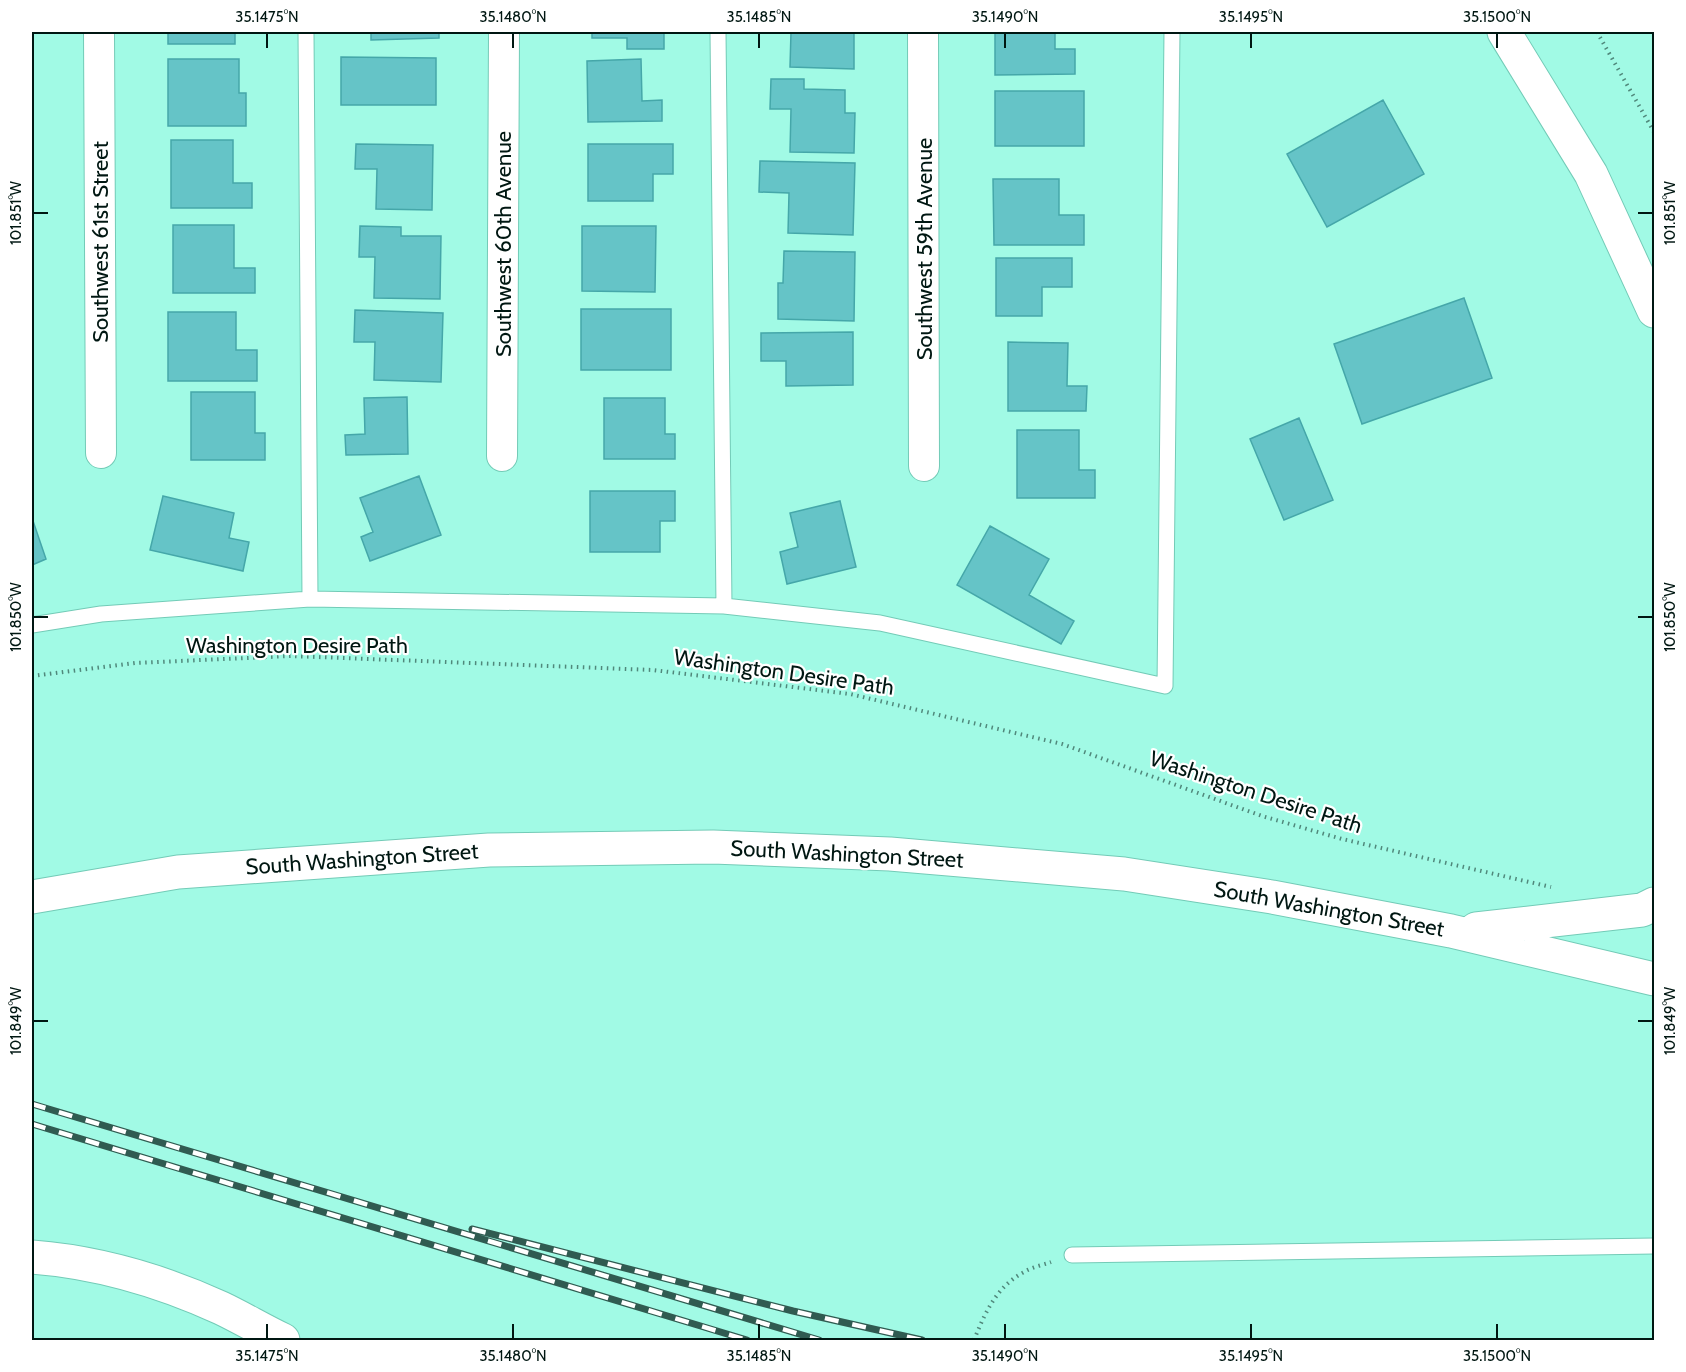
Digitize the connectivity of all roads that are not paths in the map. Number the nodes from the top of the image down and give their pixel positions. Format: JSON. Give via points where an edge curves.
{"nodes":[{"id":1,"x":99,"y":32,"type":"edge"},
{"id":2,"x":306,"y":32,"type":"edge"},
{"id":3,"x":504,"y":32,"type":"edge"},
{"id":4,"x":718,"y":32,"type":"edge"},
{"id":5,"x":923,"y":32,"type":"edge"},
{"id":6,"x":1172,"y":32,"type":"edge"},
{"id":7,"x":1504,"y":32,"type":"edge"},
{"id":8,"x":1644,"y":266,"type":"edge"},
{"id":9,"x":1654,"y":311,"type":"edge"},
{"id":10,"x":101,"y":453,"type":"dead end"},
{"id":11,"x":502,"y":456,"type":"dead end"},
{"id":12,"x":924,"y":466,"type":"dead end"},
{"id":13,"x":310,"y":599,"type":"junction"},
{"id":14,"x":724,"y":606,"type":"junction"},
{"id":15,"x":32,"y":625,"type":"edge"},
{"id":16,"x":32,"y":897,"type":"edge"},
{"id":17,"x":1654,"y":904,"type":"edge"},
{"id":18,"x":1451,"y":931,"type":"junction"},
{"id":19,"x":1654,"y":979,"type":"edge"},
{"id":20,"x":1654,"y":1246,"type":"edge"},
{"id":21,"x":1072,"y":1256,"type":"road end"},
{"id":22,"x":32,"y":1257,"type":"edge"},
{"id":23,"x":283,"y":1341,"type":"edge"}],
"edges":[{"from":1,"to":10,"type":"street","name":"Southwest 61st Street"},
{"from":2,"to":13,"type":"lane"},
{"from":3,"to":11,"type":"street","name":"Southwest 60th Avenue"},
{"from":4,"to":14,"type":"lane"},
{"from":5,"to":12,"type":"street","name":"Southwest 59th Avenue"},
{"from":6,"to":14,"type":"lane","via":[[1165,686],[880,623]]},
{"from":7,"to":8,"type":"main road"},
{"from":8,"to":9,"type":"main road"},
{"from":13,"to":14,"type":"lane"},
{"from":13,"to":15,"type":"lane","via":[[101,614]]},
{"from":16,"to":18,"type":"main road","name":"South Washington Street","via":[[190,871],[489,850],[713,847],[891,855],[1124,874]]},
{"from":17,"to":18,"type":"main road","via":[[1642,910]]},
{"from":18,"to":19,"type":"main road","name":"South Washington Street"},
{"from":20,"to":21,"type":"lane"},
{"from":22,"to":23,"type":"main road","via":[[148,1279],[221,1308]]}]}
